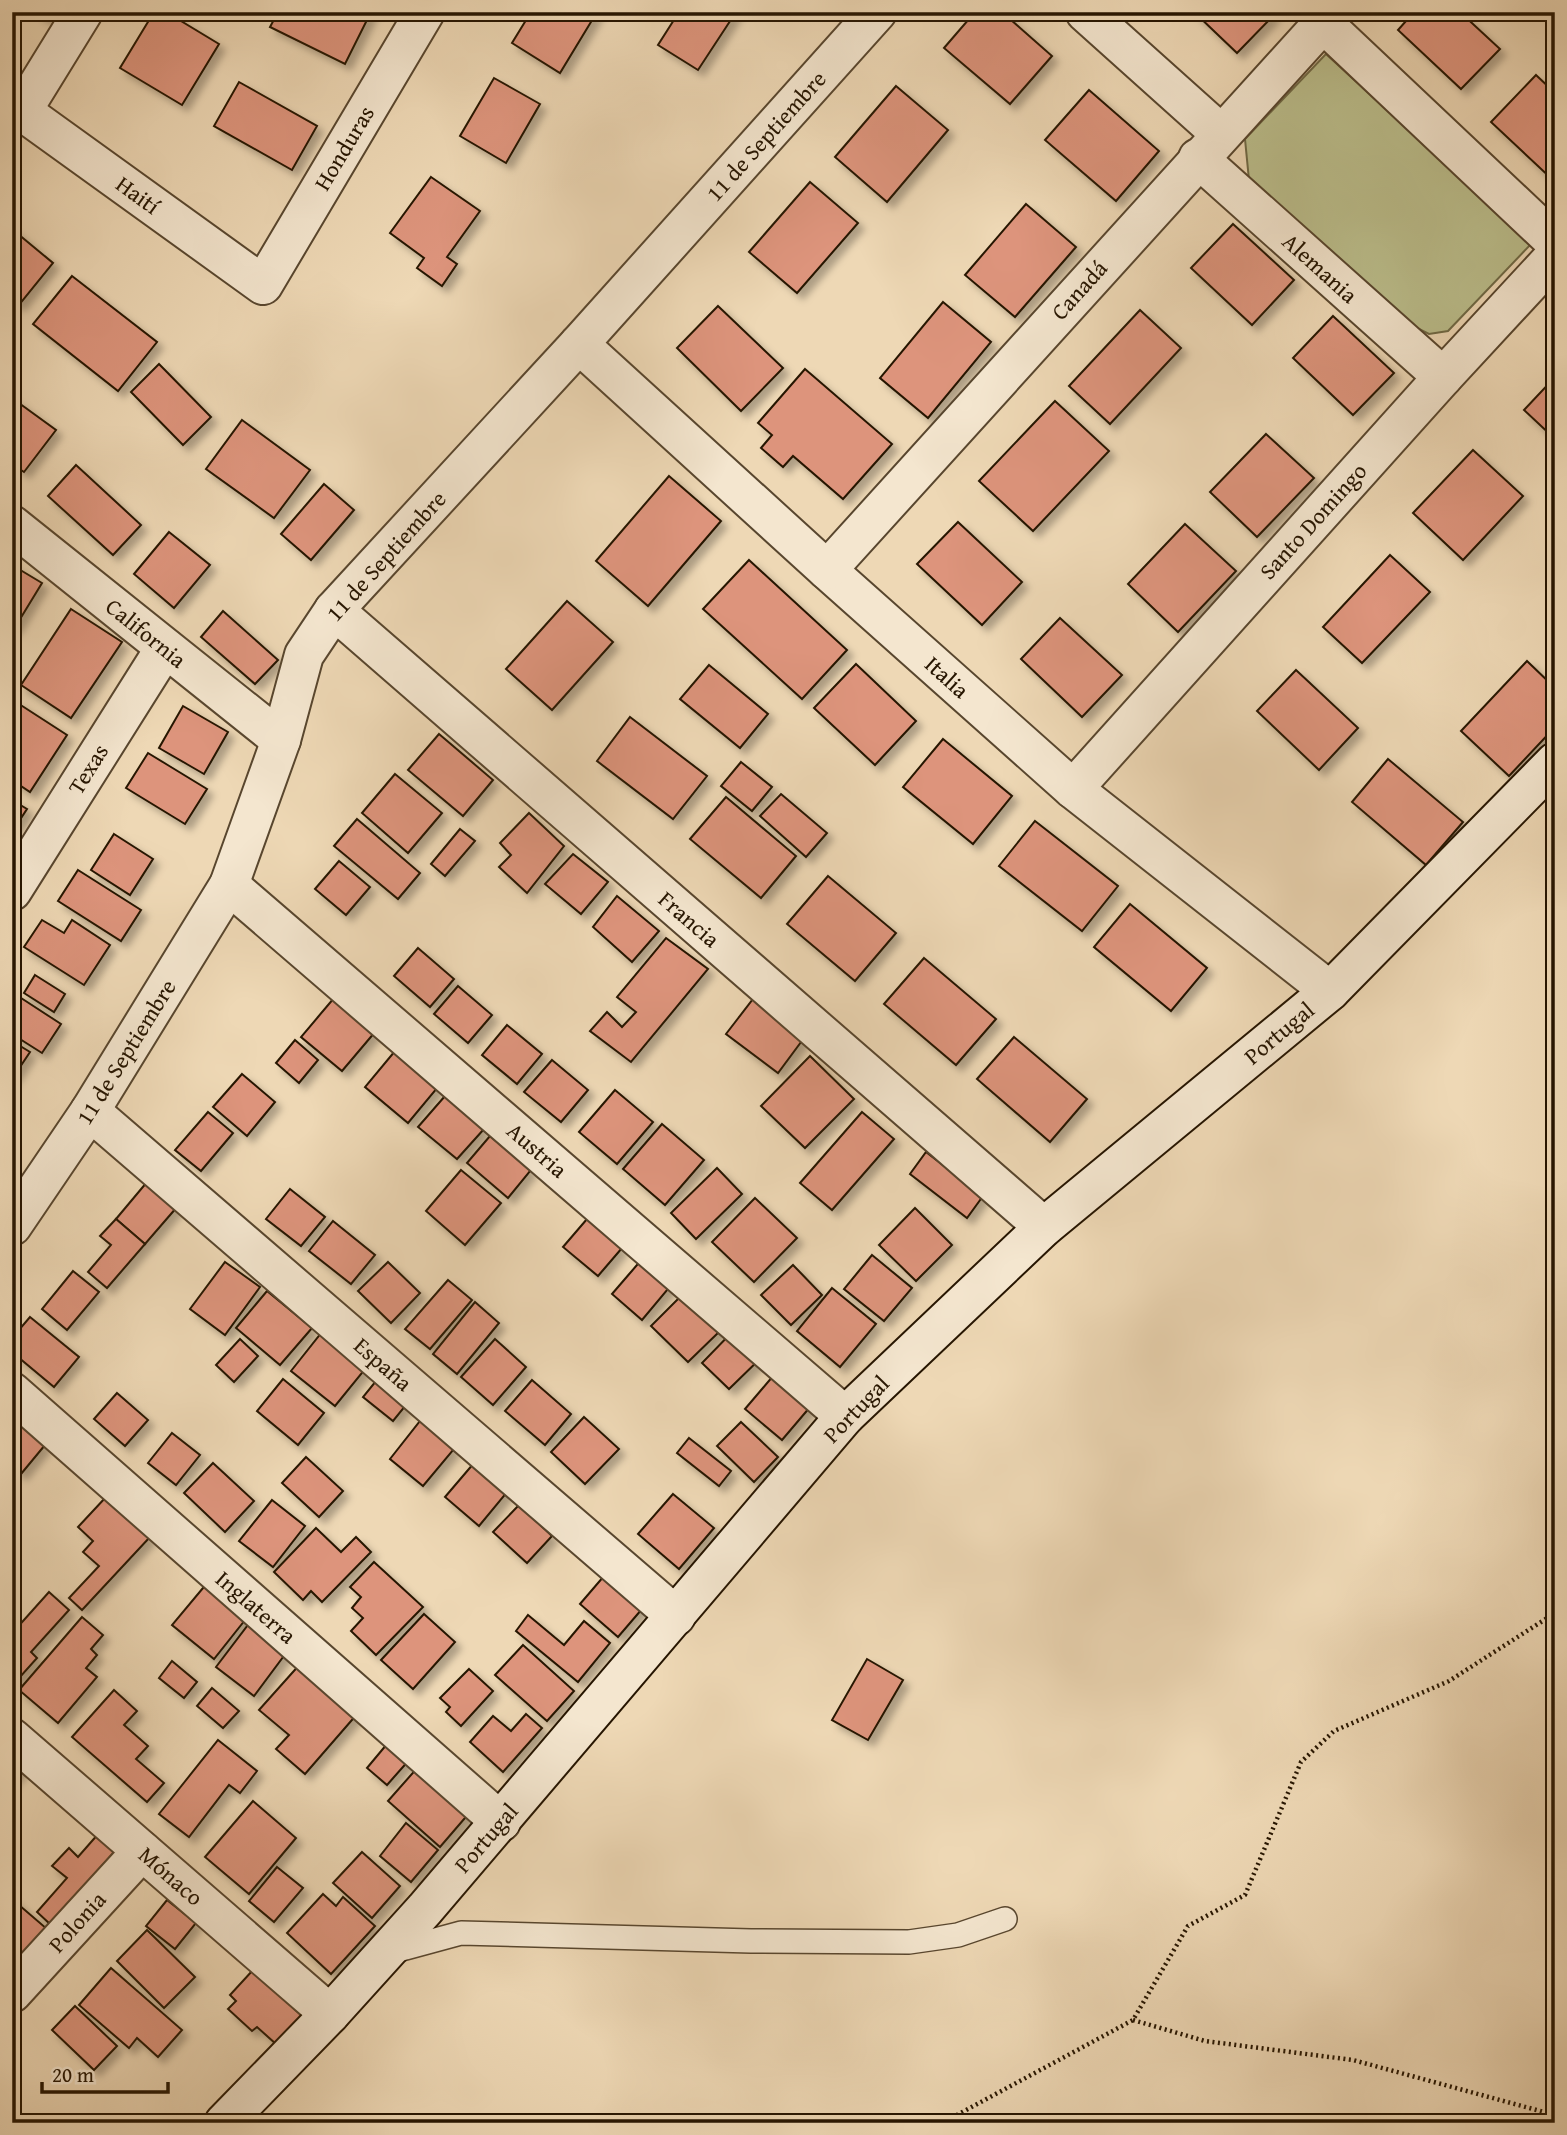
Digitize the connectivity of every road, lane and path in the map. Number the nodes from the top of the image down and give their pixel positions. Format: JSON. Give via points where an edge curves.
{"nodes":[{"id":1,"x":83,"y":12,"type":"edge"},
{"id":2,"x":425,"y":12,"type":"edge"},
{"id":3,"x":877,"y":12,"type":"edge"},
{"id":4,"x":1085,"y":12,"type":"edge"},
{"id":5,"x":1328,"y":18,"type":"edge"},
{"id":6,"x":17,"y":108,"type":"edge"},
{"id":7,"x":1210,"y":146,"type":"junction"},
{"id":8,"x":1551,"y":265,"type":"edge"},
{"id":9,"x":263,"y":285,"type":"joint"},
{"id":10,"x":579,"y":344,"type":"junction"},
{"id":11,"x":1443,"y":377,"type":"junction"},
{"id":12,"x":12,"y":525,"type":"edge"},
{"id":13,"x":827,"y":570,"type":"junction"},
{"id":14,"x":334,"y":610,"type":"junction"},
{"id":15,"x":164,"y":648,"type":"junction"},
{"id":16,"x":281,"y":740,"type":"junction"},
{"id":17,"x":1555,"y":762,"type":"edge"},
{"id":18,"x":1073,"y":789,"type":"junction"},
{"id":19,"x":229,"y":885,"type":"junction"},
{"id":20,"x":12,"y":891,"type":"edge"},
{"id":21,"x":1330,"y":991,"type":"junction"},
{"id":22,"x":90,"y":1111,"type":"junction"},
{"id":23,"x":12,"y":1226,"type":"edge"},
{"id":24,"x":1044,"y":1227,"type":"junction"},
{"id":25,"x":12,"y":1392,"type":"edge"},
{"id":26,"x":845,"y":1416,"type":"junction"},
{"id":27,"x":1555,"y":1613,"type":"edge"},
{"id":28,"x":676,"y":1616,"type":"junction"},
{"id":29,"x":12,"y":1738,"type":"edge"},
{"id":30,"x":501,"y":1822,"type":"junction"},
{"id":31,"x":142,"y":1851,"type":"junction"},
{"id":32,"x":1004,"y":1919,"type":"dead end"},
{"id":33,"x":381,"y":1955,"type":"junction"},
{"id":34,"x":12,"y":1993,"type":"edge"},
{"id":35,"x":330,"y":2014,"type":"junction"},
{"id":36,"x":1133,"y":2020,"type":"junction"},
{"id":37,"x":1555,"y":2115,"type":"edge"},
{"id":38,"x":224,"y":2123,"type":"edge"},
{"id":39,"x":942,"y":2123,"type":"edge"}],
"edges":[{"from":1,"to":6,"type":"street"},
{"from":2,"to":9,"type":"street","name":"Honduras"},
{"from":3,"to":10,"type":"street","name":"11 de Septiembre"},
{"from":4,"to":7,"type":"street","name":"Alemania"},
{"from":5,"to":7,"type":"street","name":"Canadá"},
{"from":5,"to":8,"type":"street"},
{"from":6,"to":9,"type":"street","name":"Haití"},
{"from":7,"to":11,"type":"street","name":"Alemania"},
{"from":7,"to":13,"type":"street","name":"Canadá"},
{"from":8,"to":11,"type":"street","name":"Santo Domingo"},
{"from":10,"to":13,"type":"street","name":"Italia"},
{"from":10,"to":14,"type":"street","name":"11 de Septiembre"},
{"from":11,"to":18,"type":"street","name":"Santo Domingo"},
{"from":12,"to":15,"type":"street","name":"California"},
{"from":13,"to":18,"type":"street","name":"Italia"},
{"from":14,"to":16,"type":"street","name":"11 de Septiembre","via":[[304,655]]},
{"from":14,"to":24,"type":"street","name":"Francia"},
{"from":15,"to":16,"type":"street","name":"California"},
{"from":15,"to":20,"type":"street","name":"Texas"},
{"from":16,"to":19,"type":"street","name":"11 de Septiembre"},
{"from":17,"to":21,"type":"street","name":"Portugal"},
{"from":18,"to":21,"type":"street","name":"Italia"},
{"from":19,"to":22,"type":"street","name":"11 de Septiembre"},
{"from":19,"to":26,"type":"street","name":"Austria"},
{"from":21,"to":24,"type":"street","name":"Portugal"},
{"from":22,"to":23,"type":"street","name":"11 de Septiembre"},
{"from":22,"to":28,"type":"street","name":"España"},
{"from":24,"to":26,"type":"street","name":"Portugal"},
{"from":25,"to":30,"type":"street","name":"Inglaterra"},
{"from":26,"to":28,"type":"street","name":"Portugal"},
{"from":27,"to":36,"type":"path","via":[[1449,1681],[1334,1731],[1301,1762],[1245,1895],[1188,1926]]},
{"from":28,"to":30,"type":"street","name":"Portugal"},
{"from":29,"to":31,"type":"street","name":"Mónaco"},
{"from":30,"to":33,"type":"street","name":"Portugal"},
{"from":31,"to":34,"type":"street","name":"Polonia"},
{"from":31,"to":35,"type":"street","name":"Mónaco"},
{"from":32,"to":33,"type":"lane","via":[[958,1934],[909,1942],[461,1933]]},
{"from":33,"to":35,"type":"street","name":"Portugal"},
{"from":35,"to":38,"type":"street","name":"Portugal"},
{"from":36,"to":37,"type":"path","via":[[1205,2041],[1353,2060]]},
{"from":36,"to":39,"type":"path"}]}
